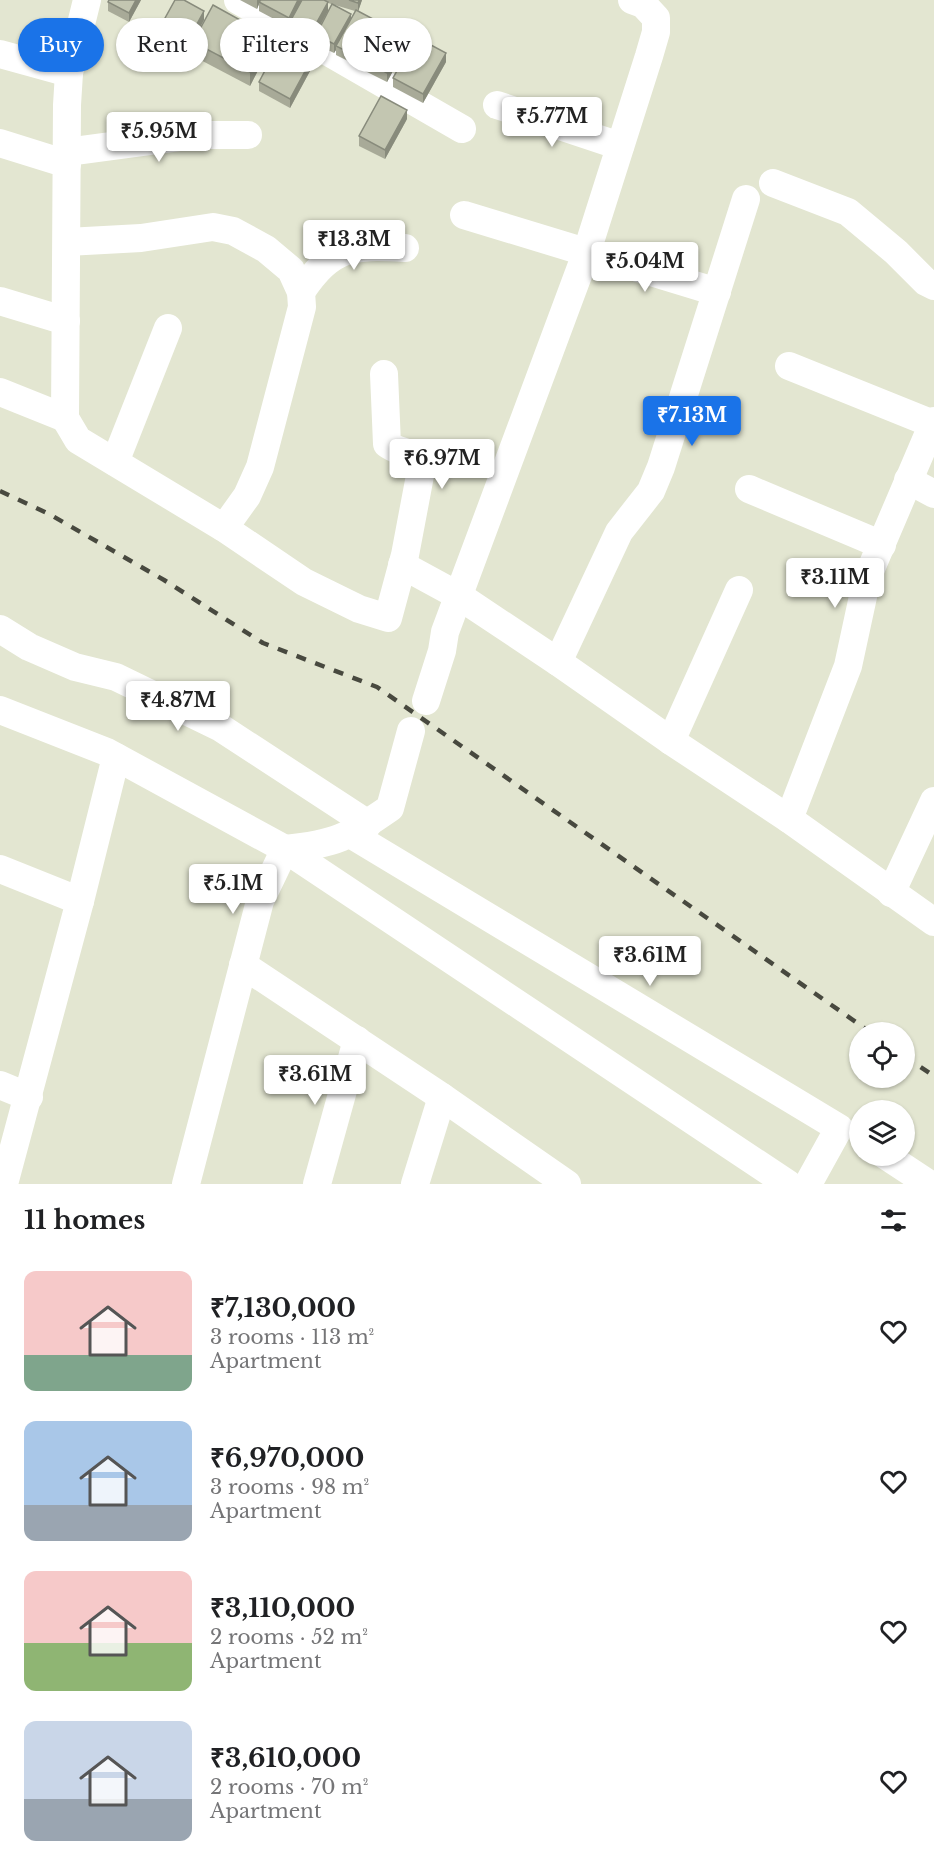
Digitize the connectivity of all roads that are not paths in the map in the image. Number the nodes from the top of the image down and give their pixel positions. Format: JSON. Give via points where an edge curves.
{"nodes":[{"id":1,"x":87,"y":0,"type":"edge"},
{"id":2,"x":238,"y":0,"type":"edge"},
{"id":3,"x":632,"y":0,"type":"edge"},
{"id":4,"x":0,"y":54,"type":"edge"},
{"id":5,"x":69,"y":73,"type":"junction"},
{"id":6,"x":497,"y":105,"type":"dead end"},
{"id":7,"x":462,"y":129,"type":"dead end"},
{"id":8,"x":248,"y":135,"type":"dead end"},
{"id":9,"x":0,"y":143,"type":"edge"},
{"id":10,"x":620,"y":146,"type":"junction"},
{"id":11,"x":68,"y":158,"type":"junction"},
{"id":12,"x":773,"y":183,"type":"dead end"},
{"id":13,"x":746,"y":199,"type":"dead end"},
{"id":14,"x":464,"y":215,"type":"dead end"},
{"id":15,"x":68,"y":242,"type":"junction"},
{"id":16,"x":405,"y":248,"type":"dead end"},
{"id":17,"x":587,"y":250,"type":"junction"},
{"id":18,"x":934,"y":286,"type":"edge"},
{"id":19,"x":301,"y":292,"type":"junction"},
{"id":20,"x":717,"y":292,"type":"junction"},
{"id":21,"x":0,"y":301,"type":"edge"},
{"id":22,"x":66,"y":321,"type":"junction"},
{"id":23,"x":168,"y":328,"type":"dead end"},
{"id":24,"x":789,"y":366,"type":"dead end"},
{"id":25,"x":384,"y":374,"type":"dead end"},
{"id":26,"x":0,"y":393,"type":"edge"},
{"id":27,"x":65,"y":418,"type":"junction"},
{"id":28,"x":933,"y":423,"type":"edge"},
{"id":29,"x":115,"y":462,"type":"junction"},
{"id":30,"x":908,"y":480,"type":"junction"},
{"id":31,"x":749,"y":489,"type":"dead end"},
{"id":32,"x":934,"y":494,"type":"edge"},
{"id":33,"x":224,"y":528,"type":"junction"},
{"id":34,"x":882,"y":544,"type":"junction"},
{"id":35,"x":402,"y":565,"type":"junction"},
{"id":36,"x":738,"y":590,"type":"dead end"},
{"id":37,"x":459,"y":596,"type":"junction"},
{"id":38,"x":0,"y":629,"type":"edge"},
{"id":39,"x":558,"y":662,"type":"junction"},
{"id":40,"x":426,"y":701,"type":"dead end"},
{"id":41,"x":0,"y":710,"type":"edge"},
{"id":42,"x":411,"y":731,"type":"dead end"},
{"id":43,"x":671,"y":741,"type":"junction"},
{"id":44,"x":116,"y":758,"type":"junction"},
{"id":45,"x":934,"y":801,"type":"edge"},
{"id":46,"x":789,"y":819,"type":"junction"},
{"id":47,"x":360,"y":829,"type":"junction"},
{"id":48,"x":285,"y":849,"type":"junction"},
{"id":49,"x":0,"y":869,"type":"edge"},
{"id":50,"x":891,"y":893,"type":"junction"},
{"id":51,"x":80,"y":901,"type":"junction"},
{"id":52,"x":934,"y":922,"type":"edge"},
{"id":53,"x":243,"y":965,"type":"junction"},
{"id":54,"x":357,"y":1040,"type":"junction"},
{"id":55,"x":0,"y":1085,"type":"edge"},
{"id":56,"x":29,"y":1096,"type":"junction"},
{"id":57,"x":442,"y":1096,"type":"junction"},
{"id":58,"x":849,"y":1134,"type":"edge"},
{"id":59,"x":902,"y":1166,"type":"edge"},
{"id":60,"x":4,"y":1184,"type":"edge"},
{"id":61,"x":186,"y":1184,"type":"edge"},
{"id":62,"x":317,"y":1184,"type":"edge"},
{"id":63,"x":415,"y":1184,"type":"edge"},
{"id":64,"x":567,"y":1184,"type":"edge"},
{"id":65,"x":788,"y":1184,"type":"edge"},
{"id":66,"x":808,"y":1184,"type":"edge"},
{"id":67,"x":929,"y":1184,"type":"edge"}],
"edges":[{"from":1,"to":5,"type":"street"},
{"from":2,"to":7,"type":"street"},
{"from":3,"to":10,"type":"street","via":[[643,4],[656,18],[656,32]]},
{"from":4,"to":5,"type":"street"},
{"from":5,"to":11,"type":"street"},
{"from":6,"to":10,"type":"street"},
{"from":8,"to":11,"type":"street","via":[[194,135]]},
{"from":9,"to":11,"type":"street"},
{"from":10,"to":17,"type":"street"},
{"from":11,"to":15,"type":"street"},
{"from":12,"to":18,"type":"street","via":[[848,212]]},
{"from":13,"to":20,"type":"street"},
{"from":14,"to":17,"type":"street"},
{"from":15,"to":19,"type":"street","via":[[141,238],[213,227],[233,231],[266,249],[291,270]]},
{"from":15,"to":22,"type":"street"},
{"from":16,"to":19,"type":"street","via":[[349,248],[316,270]]},
{"from":17,"to":20,"type":"street"},
{"from":17,"to":37,"type":"street"},
{"from":19,"to":33,"type":"street","via":[[302,307],[260,467],[247,496]]},
{"from":20,"to":39,"type":"street","via":[[651,491],[619,532]]},
{"from":21,"to":22,"type":"street"},
{"from":22,"to":27,"type":"street"},
{"from":23,"to":29,"type":"street"},
{"from":24,"to":28,"type":"street"},
{"from":25,"to":35,"type":"street","via":[[387,444],[414,455],[422,465]]},
{"from":26,"to":27,"type":"street"},
{"from":27,"to":29,"type":"street","via":[[78,440]]},
{"from":28,"to":30,"type":"street"},
{"from":29,"to":33,"type":"street"},
{"from":30,"to":32,"type":"street"},
{"from":30,"to":34,"type":"street"},
{"from":31,"to":34,"type":"street"},
{"from":33,"to":35,"type":"street","via":[[304,582],[388,618]]},
{"from":34,"to":46,"type":"street","via":[[864,590],[849,666]]},
{"from":35,"to":37,"type":"street"},
{"from":36,"to":43,"type":"street"},
{"from":37,"to":39,"type":"street"},
{"from":37,"to":40,"type":"street"},
{"from":38,"to":47,"type":"street","via":[[28,647],[75,667],[116,677],[221,728]]},
{"from":39,"to":43,"type":"street"},
{"from":41,"to":44,"type":"street"},
{"from":42,"to":47,"type":"street","via":[[390,808]]},
{"from":43,"to":46,"type":"street"},
{"from":44,"to":48,"type":"street"},
{"from":44,"to":51,"type":"street"},
{"from":45,"to":50,"type":"street"},
{"from":46,"to":50,"type":"street"},
{"from":47,"to":48,"type":"street","via":[[323,845]]},
{"from":47,"to":58,"type":"street"},
{"from":48,"to":53,"type":"street","via":[[260,901]]},
{"from":48,"to":65,"type":"street"},
{"from":49,"to":51,"type":"street"},
{"from":50,"to":52,"type":"street"},
{"from":51,"to":56,"type":"street"},
{"from":53,"to":54,"type":"street"},
{"from":53,"to":61,"type":"street"},
{"from":54,"to":57,"type":"street"},
{"from":54,"to":62,"type":"street"},
{"from":55,"to":56,"type":"street"},
{"from":56,"to":60,"type":"street"},
{"from":57,"to":63,"type":"street"},
{"from":57,"to":64,"type":"street"},
{"from":58,"to":66,"type":"street"},
{"from":59,"to":67,"type":"street"}]}
